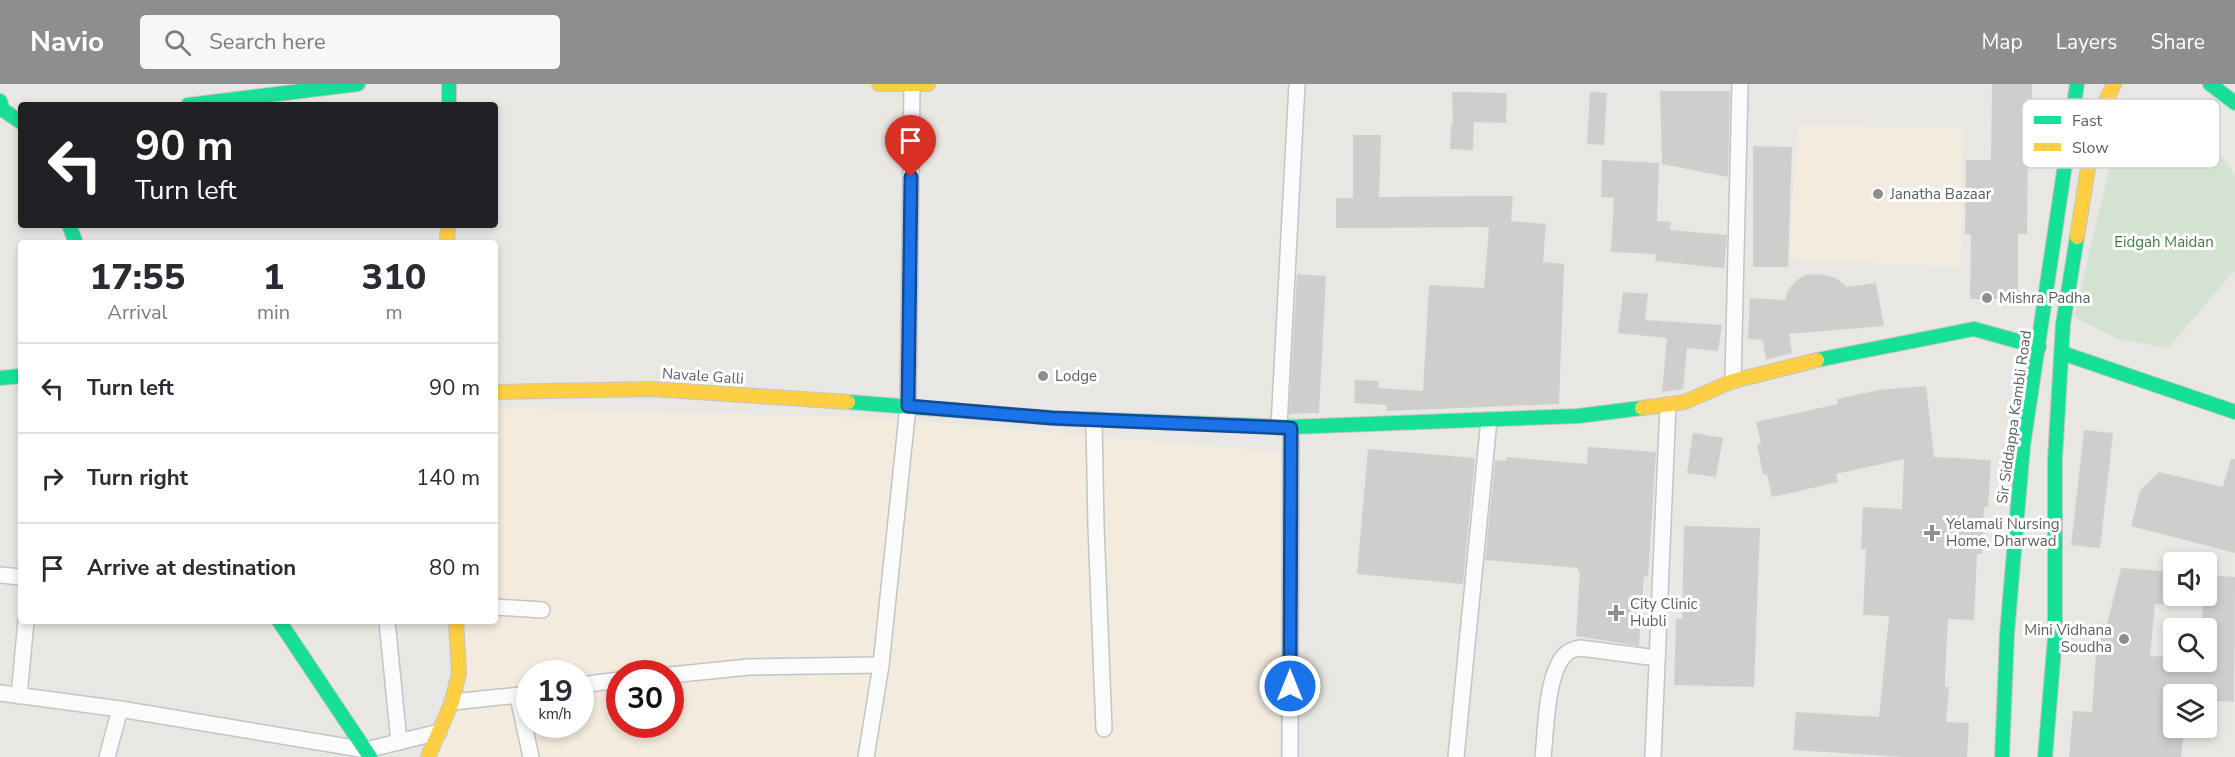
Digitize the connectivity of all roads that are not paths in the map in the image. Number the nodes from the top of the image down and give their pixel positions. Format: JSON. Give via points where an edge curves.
{"nodes":[{"id":1,"x":358,"y":84,"type":"edge"},
{"id":2,"x":449,"y":84,"type":"edge"},
{"id":3,"x":879,"y":84,"type":"edge"},
{"id":4,"x":928,"y":84,"type":"edge"},
{"id":5,"x":1297,"y":84,"type":"edge"},
{"id":6,"x":1740,"y":84,"type":"edge"},
{"id":7,"x":2077,"y":84,"type":"edge"},
{"id":8,"x":2114,"y":84,"type":"edge"},
{"id":9,"x":2210,"y":84,"type":"edge"},
{"id":10,"x":912,"y":85,"type":"edge"},
{"id":11,"x":263,"y":89,"type":"edge"},
{"id":12,"x":2075,"y":99,"type":"edge"},
{"id":13,"x":2107,"y":99,"type":"edge"},
{"id":14,"x":202,"y":102,"type":"edge"},
{"id":15,"x":449,"y":102,"type":"edge"},
{"id":16,"x":2235,"y":104,"type":"edge"},
{"id":17,"x":1,"y":107,"type":"edge"},
{"id":18,"x":18,"y":120,"type":"edge"},
{"id":19,"x":2065,"y":168,"type":"edge"},
{"id":20,"x":2088,"y":168,"type":"edge"},
{"id":21,"x":2039,"y":347,"type":"junction"},
{"id":22,"x":2062,"y":353,"type":"junction"},
{"id":23,"x":18,"y":376,"type":"edge"},
{"id":24,"x":0,"y":378,"type":"edge"},
{"id":25,"x":1733,"y":381,"type":"junction"},
{"id":26,"x":498,"y":392,"type":"edge"},
{"id":27,"x":1668,"y":405,"type":"junction"},
{"id":28,"x":908,"y":406,"type":"junction"},
{"id":29,"x":2235,"y":412,"type":"edge"},
{"id":30,"x":1094,"y":420,"type":"junction"},
{"id":31,"x":1489,"y":420,"type":"junction"},
{"id":32,"x":1285,"y":427,"type":"junction"},
{"id":33,"x":0,"y":575,"type":"edge"},
{"id":34,"x":18,"y":577,"type":"edge"},
{"id":35,"x":498,"y":607,"type":"edge"},
{"id":36,"x":542,"y":610,"type":"dead end"},
{"id":37,"x":26,"y":624,"type":"edge"},
{"id":38,"x":281,"y":624,"type":"edge"},
{"id":39,"x":387,"y":624,"type":"edge"},
{"id":40,"x":456,"y":624,"type":"edge"},
{"id":41,"x":1657,"y":658,"type":"junction"},
{"id":42,"x":881,"y":665,"type":"junction"},
{"id":43,"x":684,"y":674,"type":"edge"},
{"id":44,"x":0,"y":693,"type":"edge"},
{"id":45,"x":19,"y":696,"type":"junction"},
{"id":46,"x":516,"y":696,"type":"edge"},
{"id":47,"x":452,"y":702,"type":"junction"},
{"id":48,"x":120,"y":709,"type":"junction"},
{"id":49,"x":1104,"y":729,"type":"dead end"},
{"id":50,"x":439,"y":732,"type":"junction"},
{"id":51,"x":529,"y":738,"type":"edge"},
{"id":52,"x":399,"y":742,"type":"junction"},
{"id":53,"x":368,"y":753,"type":"edge"},
{"id":54,"x":107,"y":757,"type":"edge"},
{"id":55,"x":428,"y":757,"type":"edge"},
{"id":56,"x":531,"y":757,"type":"edge"},
{"id":57,"x":866,"y":757,"type":"edge"},
{"id":58,"x":1290,"y":757,"type":"edge"},
{"id":59,"x":1456,"y":757,"type":"edge"},
{"id":60,"x":1543,"y":757,"type":"edge"},
{"id":61,"x":1653,"y":757,"type":"edge"},
{"id":62,"x":2002,"y":757,"type":"edge"},
{"id":63,"x":2045,"y":757,"type":"edge"}],
"edges":[{"from":1,"to":11,"type":"main road"},
{"from":2,"to":15,"type":"main road"},
{"from":3,"to":10,"type":"main road"},
{"from":4,"to":10,"type":"main road"},
{"from":5,"to":32,"type":"street"},
{"from":6,"to":25,"type":"street"},
{"from":7,"to":12,"type":"main road","name":"Sir Siddappa Kambli Road"},
{"from":8,"to":13,"type":"main road"},
{"from":9,"to":16,"type":"main road"},
{"from":10,"to":28,"type":"street"},
{"from":11,"to":14,"type":"main road"},
{"from":17,"to":18,"type":"main road"},
{"from":19,"to":21,"type":"main road","name":"Sir Siddappa Kambli Road"},
{"from":20,"to":22,"type":"main road","via":[[2063,324]]},
{"from":21,"to":25,"type":"main road","name":"Navale Galli","via":[[1974,329],[1834,356]]},
{"from":21,"to":62,"type":"main road","name":"Sir Siddappa Kambli Road","via":[[2023,446],[2007,634]]},
{"from":22,"to":29,"type":"main road"},
{"from":22,"to":63,"type":"main road","via":[[2055,459],[2055,637]]},
{"from":23,"to":24,"type":"main road"},
{"from":25,"to":27,"type":"main road","name":"Navale Galli","via":[[1685,402]]},
{"from":26,"to":28,"type":"main road","name":"Navale Galli","via":[[652,389]]},
{"from":27,"to":31,"type":"main road","name":"Navale Galli","via":[[1578,416]]},
{"from":27,"to":41,"type":"street"},
{"from":28,"to":30,"type":"main road","name":"Navale Galli"},
{"from":28,"to":42,"type":"street"},
{"from":30,"to":32,"type":"main road","name":"Navale Galli"},
{"from":30,"to":49,"type":"street"},
{"from":31,"to":32,"type":"main road","name":"Navale Galli"},
{"from":31,"to":59,"type":"street"},
{"from":32,"to":58,"type":"street"},
{"from":33,"to":34,"type":"street"},
{"from":35,"to":36,"type":"street"},
{"from":37,"to":45,"type":"street"},
{"from":38,"to":53,"type":"main road"},
{"from":39,"to":52,"type":"street"},
{"from":40,"to":47,"type":"main road","via":[[459,673]]},
{"from":41,"to":60,"type":"street","via":[[1580,648],[1568,651],[1553,676]]},
{"from":41,"to":61,"type":"street"},
{"from":42,"to":43,"type":"street","via":[[749,667]]},
{"from":42,"to":57,"type":"street"},
{"from":44,"to":45,"type":"street"},
{"from":45,"to":48,"type":"street"},
{"from":46,"to":47,"type":"street"},
{"from":47,"to":50,"type":"main road"},
{"from":48,"to":53,"type":"street"},
{"from":48,"to":54,"type":"street"},
{"from":50,"to":52,"type":"street"},
{"from":50,"to":55,"type":"main road"},
{"from":51,"to":56,"type":"street"},
{"from":52,"to":53,"type":"street"}]}
